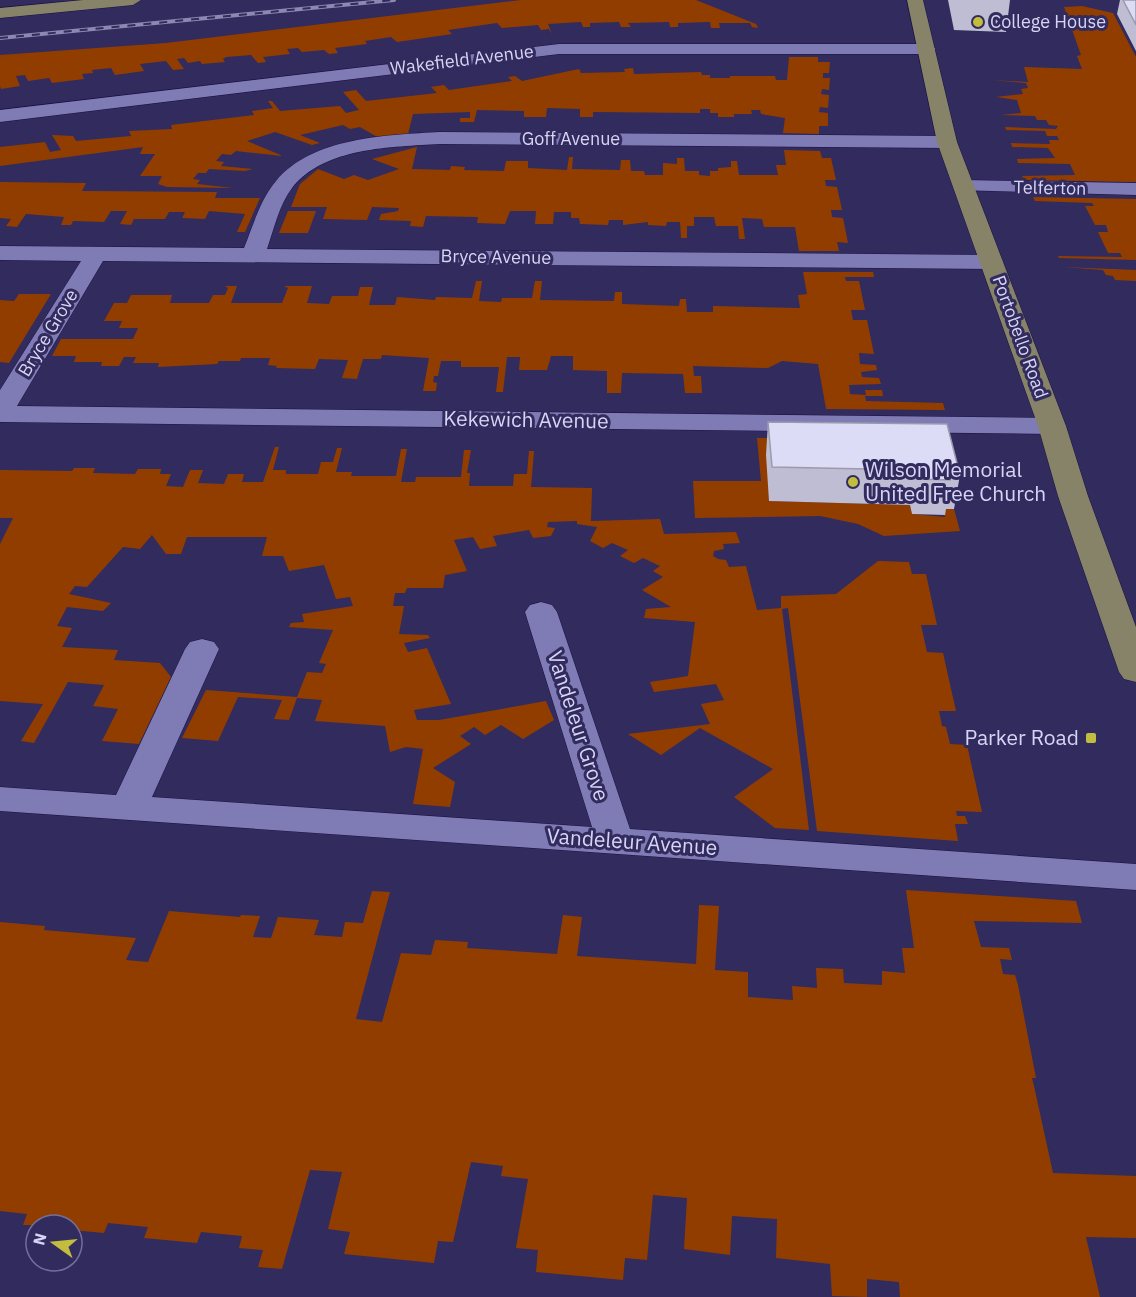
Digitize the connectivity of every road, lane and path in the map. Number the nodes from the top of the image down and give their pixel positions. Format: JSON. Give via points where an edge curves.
{"nodes":[{"id":1,"x":133,"y":0,"type":"edge"},
{"id":2,"x":915,"y":0,"type":"edge"},
{"id":3,"x":0,"y":13,"type":"edge"},
{"id":4,"x":927,"y":49,"type":"junction"},
{"id":5,"x":0,"y":116,"type":"edge"},
{"id":6,"x":947,"y":142,"type":"junction"},
{"id":7,"x":963,"y":186,"type":"junction"},
{"id":8,"x":1136,"y":189,"type":"edge"},
{"id":9,"x":0,"y":253,"type":"edge"},
{"id":10,"x":96,"y":254,"type":"junction"},
{"id":11,"x":253,"y":255,"type":"junction"},
{"id":12,"x":992,"y":262,"type":"junction"},
{"id":13,"x":0,"y":413,"type":"edge"},
{"id":14,"x":1052,"y":426,"type":"junction"},
{"id":15,"x":541,"y":612,"type":"dead end"},
{"id":16,"x":202,"y":650,"type":"dead end"},
{"id":17,"x":1136,"y":672,"type":"edge"},
{"id":18,"x":0,"y":799,"type":"edge"},
{"id":19,"x":128,"y":808,"type":"junction"},
{"id":20,"x":615,"y":840,"type":"junction"},
{"id":21,"x":1136,"y":877,"type":"edge"}],
"edges":[{"from":1,"to":3,"type":"main road"},
{"from":2,"to":4,"type":"main road","name":"Portobello Road"},
{"from":4,"to":5,"type":"street","name":"Wakefield Avenue","via":[[552,49]]},
{"from":4,"to":6,"type":"main road","name":"Portobello Road"},
{"from":6,"to":7,"type":"main road","name":"Portobello Road"},
{"from":6,"to":11,"type":"street","name":"Goff Avenue","via":[[440,138],[374,145],[322,158],[292,175],[280,189]]},
{"from":7,"to":8,"type":"street","name":"Telferton"},
{"from":7,"to":12,"type":"main road","name":"Portobello Road"},
{"from":9,"to":10,"type":"street","name":"Bryce Avenue"},
{"from":10,"to":11,"type":"street","name":"Bryce Avenue"},
{"from":10,"to":13,"type":"street","name":"Bryce Grove"},
{"from":11,"to":12,"type":"street","name":"Bryce Avenue"},
{"from":12,"to":14,"type":"main road","name":"Portobello Road"},
{"from":13,"to":14,"type":"street","name":"Kekewich Avenue"},
{"from":14,"to":17,"type":"main road","name":"Portobello Road"},
{"from":15,"to":20,"type":"street","name":"Vandeleur Grove"},
{"from":16,"to":19,"type":"street"},
{"from":18,"to":19,"type":"street","name":"Vandeleur Avenue"},
{"from":19,"to":20,"type":"street","name":"Vandeleur Avenue"},
{"from":20,"to":21,"type":"street","name":"Vandeleur Avenue"}]}
